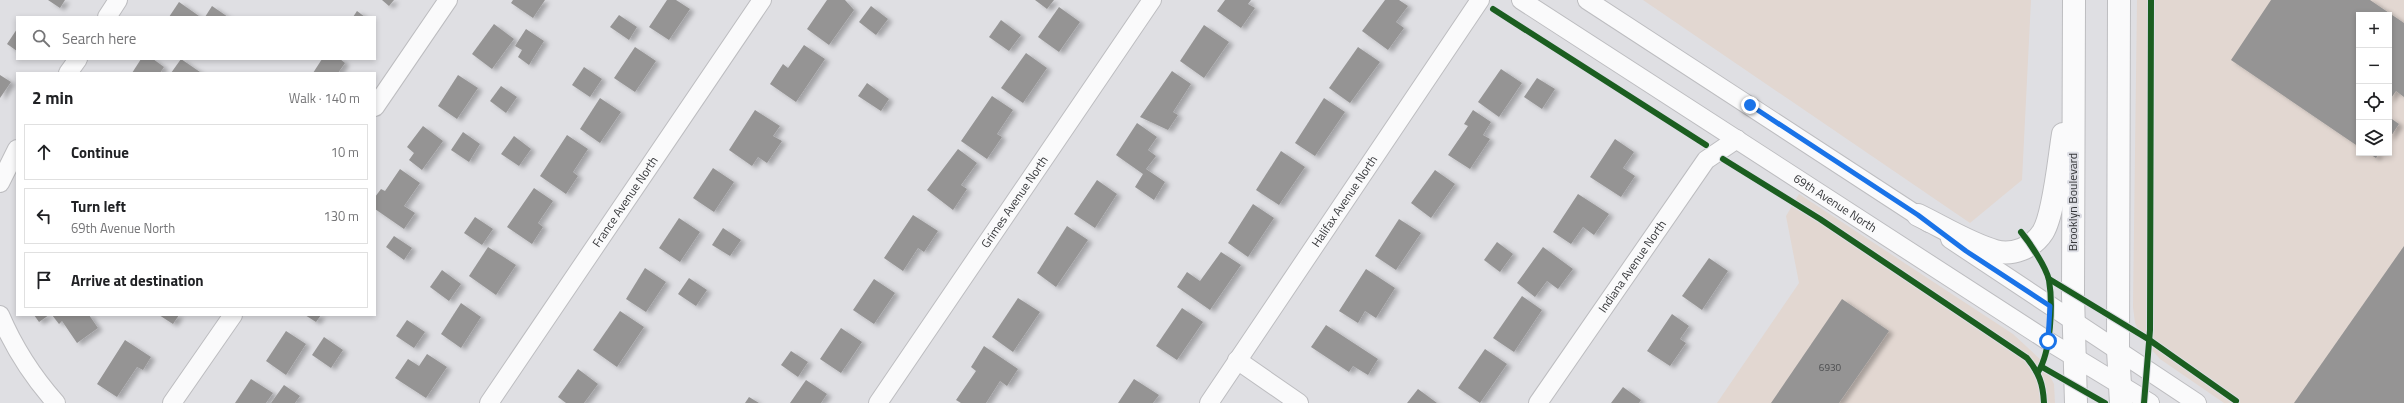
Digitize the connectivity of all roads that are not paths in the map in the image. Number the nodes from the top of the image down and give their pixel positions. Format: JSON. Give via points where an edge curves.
{"nodes":[{"id":1,"x":118,"y":0,"type":"edge"},
{"id":2,"x":448,"y":0,"type":"edge"},
{"id":3,"x":762,"y":0,"type":"edge"},
{"id":4,"x":1152,"y":0,"type":"edge"},
{"id":5,"x":1480,"y":0,"type":"edge"},
{"id":6,"x":1521,"y":0,"type":"edge"},
{"id":7,"x":1587,"y":0,"type":"edge"},
{"id":8,"x":2074,"y":0,"type":"edge"},
{"id":9,"x":2119,"y":0,"type":"edge"},
{"id":10,"x":108,"y":16,"type":"edge"},
{"id":11,"x":77,"y":60,"type":"edge"},
{"id":12,"x":69,"y":72,"type":"edge"},
{"id":13,"x":2074,"y":78,"type":"junction"},
{"id":14,"x":376,"y":106,"type":"edge"},
{"id":15,"x":1737,"y":139,"type":"junction"},
{"id":16,"x":16,"y":151,"type":"edge"},
{"id":17,"x":0,"y":183,"type":"edge"},
{"id":18,"x":1918,"y":215,"type":"junction"},
{"id":19,"x":0,"y":315,"type":"edge"},
{"id":20,"x":232,"y":316,"type":"edge"},
{"id":21,"x":2075,"y":323,"type":"junction"},
{"id":22,"x":2118,"y":350,"type":"junction"},
{"id":23,"x":2075,"y":358,"type":"junction"},
{"id":24,"x":1237,"y":360,"type":"junction"},
{"id":25,"x":2121,"y":393,"type":"edge"},
{"id":26,"x":56,"y":403,"type":"edge"},
{"id":27,"x":172,"y":403,"type":"edge"},
{"id":28,"x":489,"y":403,"type":"edge"},
{"id":29,"x":878,"y":403,"type":"edge"},
{"id":30,"x":1209,"y":403,"type":"edge"},
{"id":31,"x":1299,"y":403,"type":"edge"},
{"id":32,"x":1538,"y":403,"type":"edge"},
{"id":33,"x":2076,"y":403,"type":"edge"},
{"id":34,"x":2150,"y":403,"type":"edge"},
{"id":35,"x":2197,"y":403,"type":"edge"}],
"edges":[{"from":1,"to":10,"type":"street"},
{"from":2,"to":14,"type":"street"},
{"from":3,"to":28,"type":"street","name":"France Avenue North"},
{"from":4,"to":29,"type":"street","name":"Grimes Avenue North"},
{"from":5,"to":24,"type":"street","name":"Halifax Avenue North"},
{"from":6,"to":15,"type":"street","name":"69th Avenue North"},
{"from":7,"to":18,"type":"street"},
{"from":8,"to":13,"type":"main road","name":"Brooklyn Boulevard"},
{"from":9,"to":22,"type":"main road"},
{"from":11,"to":12,"type":"street"},
{"from":13,"to":18,"type":"main road","via":[[2048,218],[2043,232],[2036,241],[2025,249],[2011,252],[1996,251]]},
{"from":13,"to":21,"type":"main road","name":"Brooklyn Boulevard","via":[[2072,295]]},
{"from":15,"to":23,"type":"street","name":"69th Avenue North"},
{"from":15,"to":32,"type":"street","name":"Indiana Avenue North","via":[[1706,160]]},
{"from":16,"to":17,"type":"street"},
{"from":18,"to":21,"type":"street","via":[[1966,251]]},
{"from":19,"to":26,"type":"street","via":[[12,342],[36,381]]},
{"from":20,"to":27,"type":"street"},
{"from":21,"to":22,"type":"street"},
{"from":21,"to":23,"type":"main road","name":"Brooklyn Boulevard"},
{"from":22,"to":25,"type":"main road"},
{"from":22,"to":35,"type":"street"},
{"from":23,"to":25,"type":"street","name":"69th Avenue North"},
{"from":23,"to":33,"type":"main road","name":"Brooklyn Boulevard"},
{"from":24,"to":30,"type":"street","name":"Halifax Avenue North"},
{"from":24,"to":31,"type":"street"},
{"from":25,"to":34,"type":"street","name":"69th Avenue North"}]}
